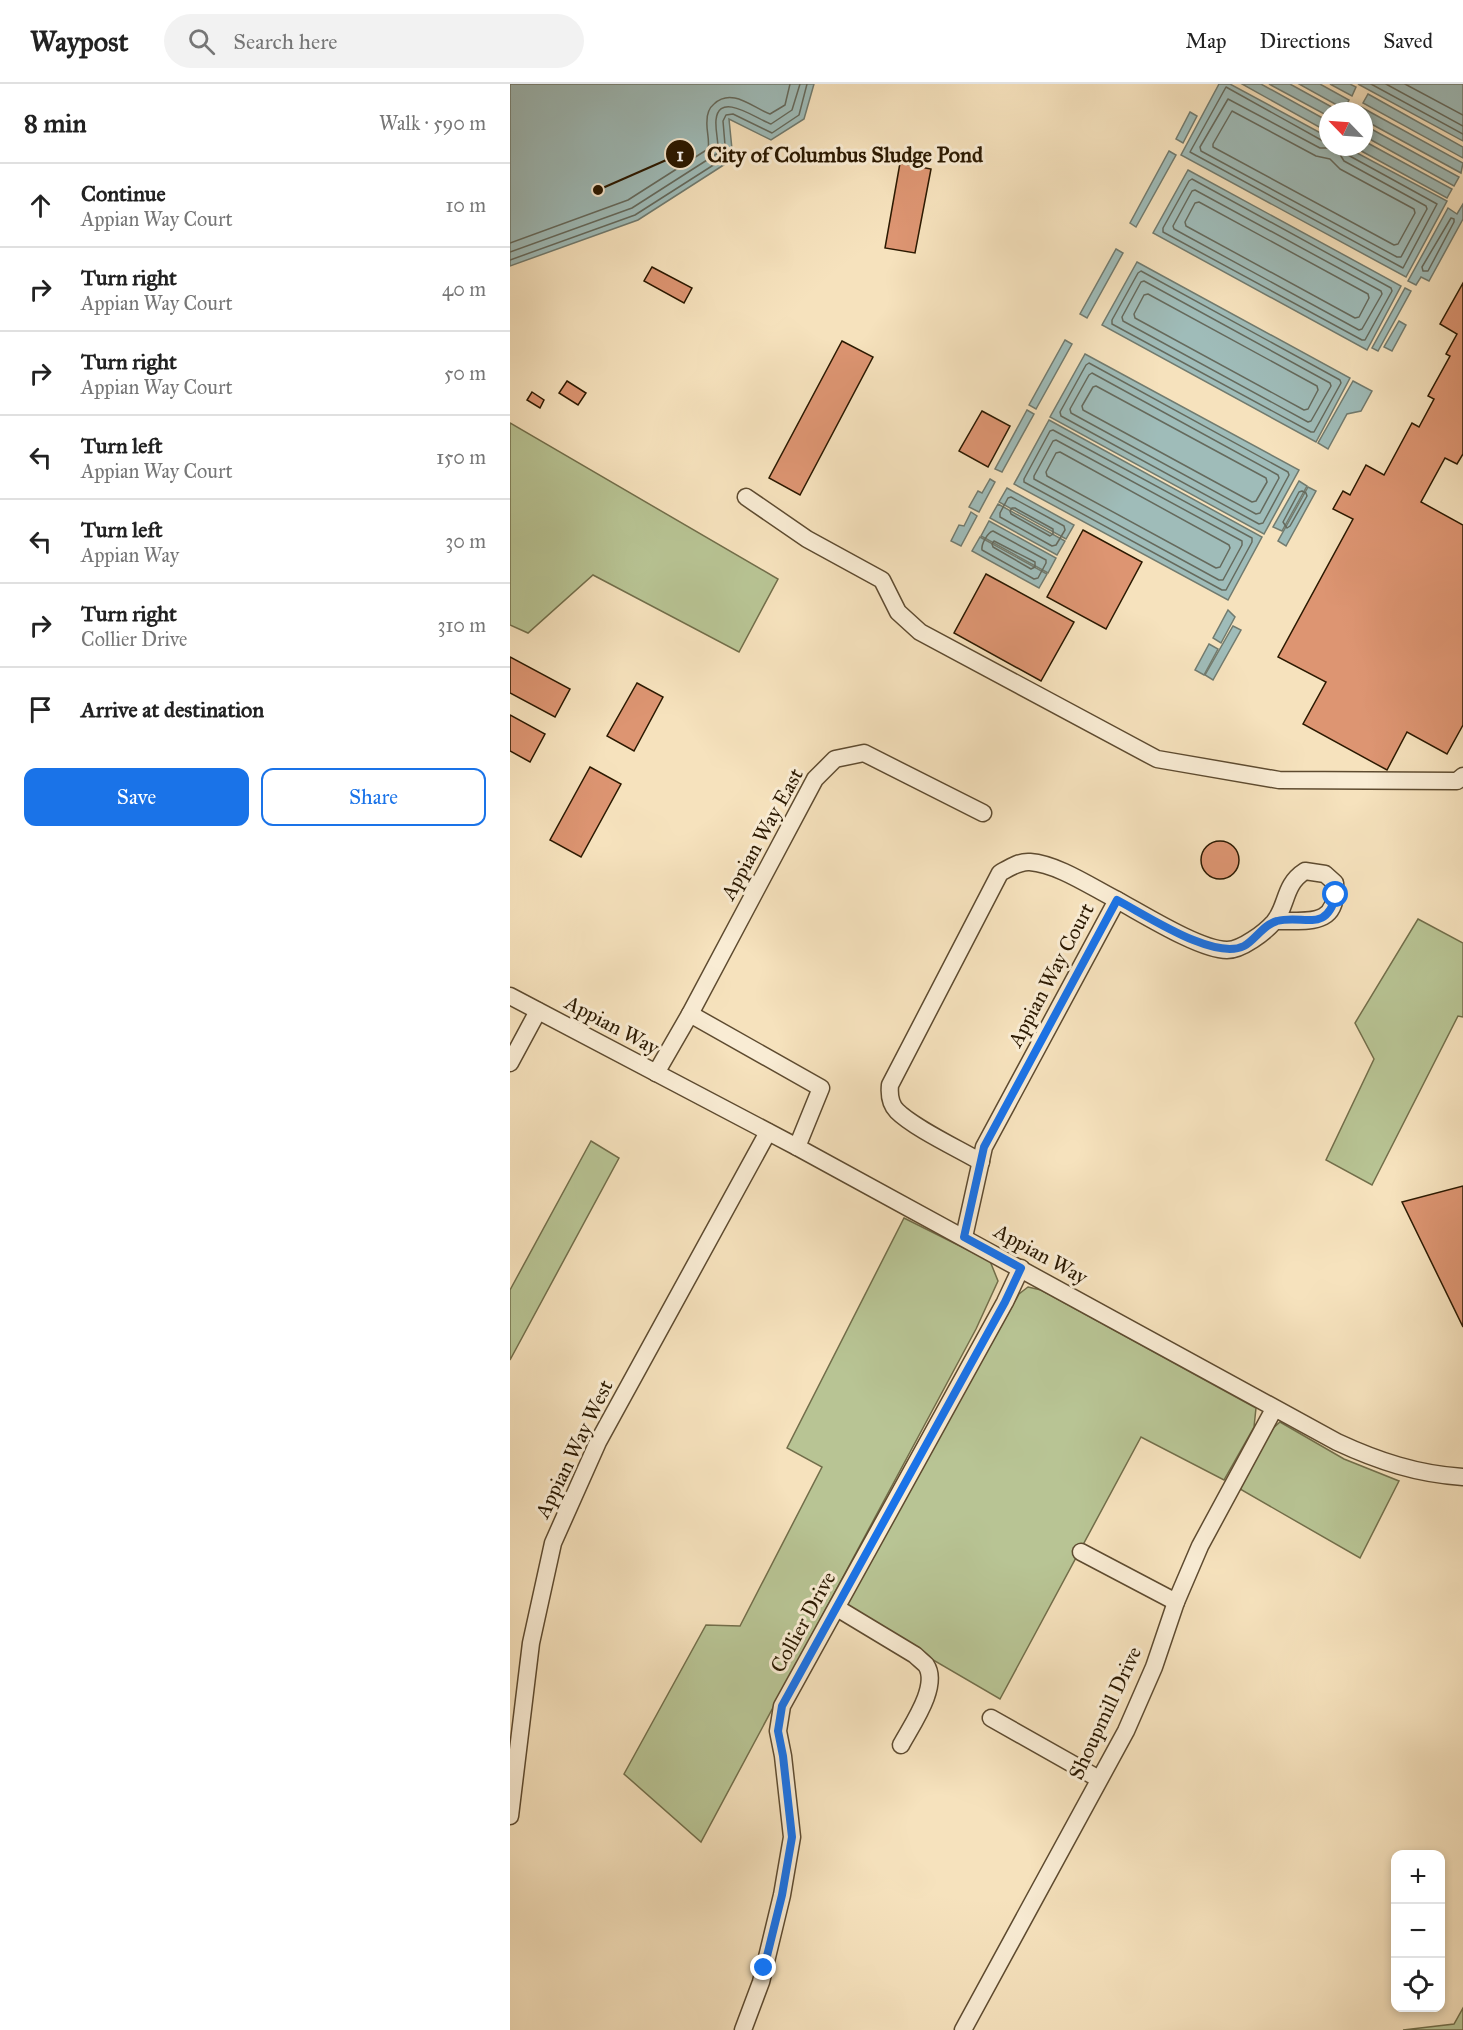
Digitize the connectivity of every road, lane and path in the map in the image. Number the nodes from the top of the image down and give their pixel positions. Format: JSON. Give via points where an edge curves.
{"nodes":[{"id":1,"x":746,"y":496,"type":"dead end"},
{"id":2,"x":1463,"y":776,"type":"edge"},
{"id":3,"x":983,"y":813,"type":"dead end"},
{"id":4,"x":1117,"y":900,"type":"junction"},
{"id":5,"x":1275,"y":921,"type":"dead end"},
{"id":6,"x":510,"y":996,"type":"edge"},
{"id":7,"x":538,"y":1011,"type":"junction"},
{"id":8,"x":690,"y":1014,"type":"junction"},
{"id":9,"x":510,"y":1063,"type":"edge"},
{"id":10,"x":656,"y":1073,"type":"junction"},
{"id":11,"x":768,"y":1132,"type":"junction"},
{"id":12,"x":797,"y":1147,"type":"junction"},
{"id":13,"x":981,"y":1162,"type":"junction"},
{"id":14,"x":964,"y":1237,"type":"junction"},
{"id":15,"x":1021,"y":1268,"type":"junction"},
{"id":16,"x":1274,"y":1410,"type":"junction"},
{"id":17,"x":1463,"y":1477,"type":"edge"},
{"id":18,"x":1081,"y":1552,"type":"dead end"},
{"id":19,"x":1176,"y":1602,"type":"junction"},
{"id":20,"x":837,"y":1608,"type":"junction"},
{"id":21,"x":991,"y":1718,"type":"dead end"},
{"id":22,"x":901,"y":1745,"type":"dead end"},
{"id":23,"x":1099,"y":1779,"type":"junction"},
{"id":24,"x":510,"y":1816,"type":"edge"},
{"id":25,"x":743,"y":2030,"type":"edge"},
{"id":26,"x":963,"y":2030,"type":"edge"}],
"edges":[{"from":1,"to":2,"type":"street","via":[[807,539],[882,580],[898,612],[920,632],[1158,759],[1279,780],[1457,781]]},
{"from":3,"to":8,"type":"street","name":"Appian Way East","via":[[864,753],[836,759],[814,779]]},
{"from":4,"to":5,"type":"street","name":"Appian Way Court","via":[[1200,944],[1229,950],[1244,946]]},
{"from":4,"to":13,"type":"street","name":"Appian Way Court","via":[[984,1147]]},
{"from":4,"to":13,"type":"street","via":[[1056,868],[1030,861],[1014,864],[1000,873],[890,1085],[889,1097],[896,1110],[910,1121]]},
{"from":6,"to":7,"type":"street","name":"Appian Way"},
{"from":7,"to":9,"type":"street"},
{"from":7,"to":10,"type":"street","name":"Appian Way"},
{"from":8,"to":10,"type":"street","name":"Appian Way East"},
{"from":8,"to":12,"type":"street","via":[[821,1088]]},
{"from":10,"to":11,"type":"street","name":"Appian Way"},
{"from":11,"to":12,"type":"street","name":"Appian Way"},
{"from":11,"to":24,"type":"street","name":"Appian Way West","via":[[598,1442],[553,1543],[531,1643]]},
{"from":12,"to":14,"type":"street","name":"Appian Way"},
{"from":13,"to":14,"type":"street","name":"Appian Way Court"},
{"from":14,"to":15,"type":"street","name":"Appian Way"},
{"from":15,"to":16,"type":"street","name":"Appian Way"},
{"from":15,"to":20,"type":"street","name":"Collier Drive"},
{"from":16,"to":17,"type":"street","name":"Appian Way","via":[[1371,1458],[1405,1469]]},
{"from":16,"to":19,"type":"street","name":"Shoupmill Drive","via":[[1200,1546]]},
{"from":18,"to":19,"type":"street"},
{"from":19,"to":23,"type":"street","name":"Shoupmill Drive","via":[[1154,1667],[1126,1731]]},
{"from":20,"to":22,"type":"street","via":[[915,1655],[926,1666],[931,1680],[927,1695]]},
{"from":20,"to":25,"type":"street","name":"Collier Drive","via":[[782,1706],[778,1731],[792,1837],[761,1982]]},
{"from":21,"to":23,"type":"street"},
{"from":23,"to":26,"type":"street","name":"Shoupmill Drive"}]}
